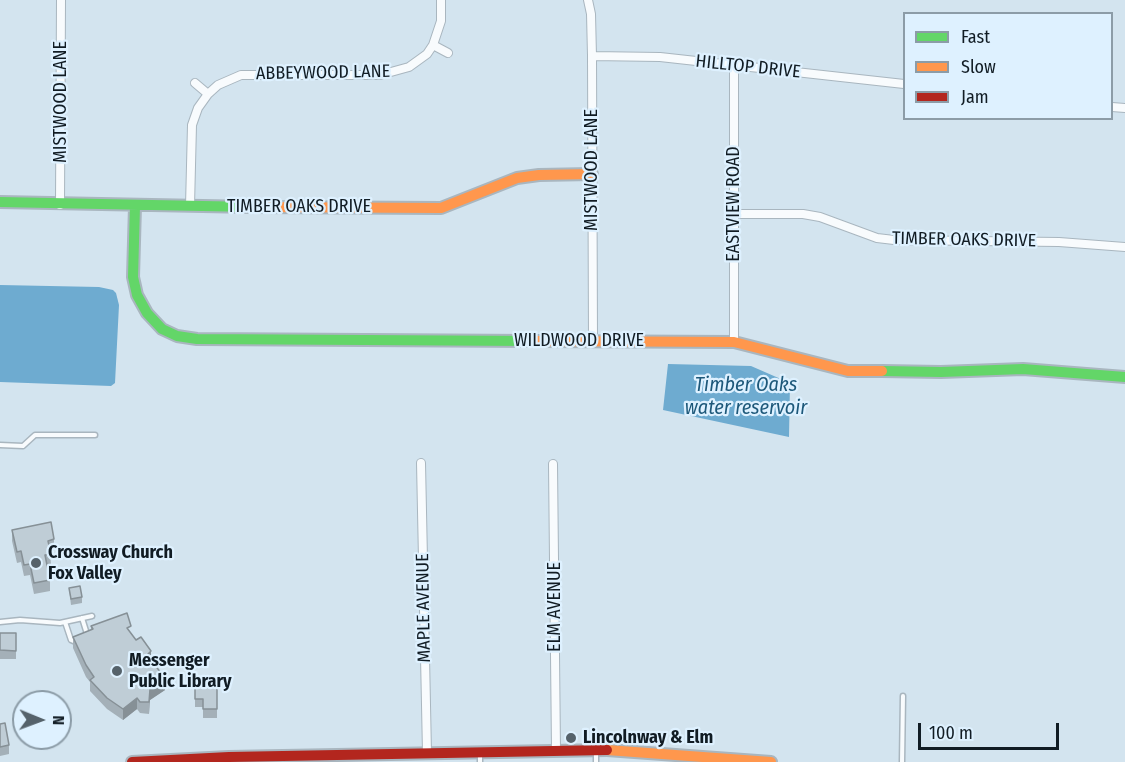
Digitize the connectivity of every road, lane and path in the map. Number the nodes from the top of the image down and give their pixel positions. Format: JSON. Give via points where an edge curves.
{"nodes":[{"id":1,"x":62,"y":0,"type":"edge"},
{"id":2,"x":441,"y":0,"type":"edge"},
{"id":3,"x":588,"y":0,"type":"edge"},
{"id":4,"x":433,"y":45,"type":"junction"},
{"id":5,"x":448,"y":53,"type":"dead end"},
{"id":6,"x":592,"y":56,"type":"junction"},
{"id":7,"x":734,"y":66,"type":"junction"},
{"id":8,"x":195,"y":83,"type":"dead end"},
{"id":9,"x":903,"y":84,"type":"edge"},
{"id":10,"x":208,"y":94,"type":"junction"},
{"id":11,"x":592,"y":174,"type":"junction"},
{"id":12,"x":0,"y":202,"type":"edge"},
{"id":13,"x":60,"y":204,"type":"junction"},
{"id":14,"x":135,"y":206,"type":"junction"},
{"id":15,"x":190,"y":206,"type":"junction"},
{"id":16,"x":734,"y":214,"type":"junction"},
{"id":17,"x":1125,"y":247,"type":"edge"},
{"id":18,"x":593,"y":341,"type":"junction"},
{"id":19,"x":734,"y":342,"type":"junction"},
{"id":20,"x":1125,"y":377,"type":"edge"},
{"id":21,"x":95,"y":435,"type":"dead end"},
{"id":22,"x":0,"y":445,"type":"edge"},
{"id":23,"x":421,"y":463,"type":"dead end"},
{"id":24,"x":554,"y":464,"type":"dead end"},
{"id":25,"x":92,"y":616,"type":"dead end"},
{"id":26,"x":82,"y":618,"type":"junction"},
{"id":27,"x":0,"y":622,"type":"edge"},
{"id":28,"x":65,"y":622,"type":"junction"},
{"id":29,"x":903,"y":696,"type":"dead end"},
{"id":30,"x":556,"y":750,"type":"junction"},
{"id":31,"x":596,"y":750,"type":"junction"},
{"id":32,"x":426,"y":753,"type":"junction"},
{"id":33,"x":480,"y":757,"type":"edge"},
{"id":34,"x":224,"y":760,"type":"edge"},
{"id":35,"x":132,"y":762,"type":"edge"},
{"id":36,"x":596,"y":762,"type":"edge"},
{"id":37,"x":771,"y":762,"type":"edge"},
{"id":38,"x":902,"y":762,"type":"edge"}],
"edges":[{"from":1,"to":13,"type":"street","name":"MISTWOOD LANE"},
{"from":2,"to":4,"type":"street","via":[[441,21]]},
{"from":3,"to":6,"type":"street","name":"MISTWOOD LANE"},
{"from":4,"to":5,"type":"street"},
{"from":4,"to":10,"type":"street","name":"ABBEYWOOD LANE","via":[[409,67],[394,72],[241,75]]},
{"from":6,"to":7,"type":"street","name":"HILLTOP DRIVE","via":[[660,57]]},
{"from":6,"to":11,"type":"street","name":"MISTWOOD LANE"},
{"from":7,"to":9,"type":"street","name":"HILLTOP DRIVE"},
{"from":7,"to":16,"type":"street","name":"EASTVIEW ROAD"},
{"from":8,"to":10,"type":"street"},
{"from":10,"to":15,"type":"street","name":"ABBEYWOOD LANE","via":[[192,125]]},
{"from":11,"to":15,"type":"street","name":"TIMBER OAKS DRIVE","via":[[517,178],[441,208]]},
{"from":11,"to":18,"type":"street","name":"MISTWOOD LANE"},
{"from":12,"to":13,"type":"street","name":"TIMBER OAKS DRIVE"},
{"from":13,"to":14,"type":"street","name":"TIMBER OAKS DRIVE"},
{"from":14,"to":15,"type":"street","name":"TIMBER OAKS DRIVE"},
{"from":14,"to":18,"type":"street","name":"WILDWOOD DRIVE","via":[[133,277],[137,295],[162,329],[177,336]]},
{"from":16,"to":17,"type":"street","name":"TIMBER OAKS DRIVE","via":[[803,214],[894,240]]},
{"from":16,"to":19,"type":"street","name":"EASTVIEW ROAD"},
{"from":18,"to":19,"type":"street","name":"WILDWOOD DRIVE"},
{"from":19,"to":20,"type":"street","name":"WILDWOOD DRIVE","via":[[848,371],[1023,369]]},
{"from":21,"to":22,"type":"lane","via":[[34,435],[23,446]]},
{"from":23,"to":32,"type":"street","name":"MAPLE AVENUE"},
{"from":24,"to":30,"type":"street","name":"ELM AVENUE"},
{"from":25,"to":26,"type":"lane"},
{"from":26,"to":28,"type":"lane"},
{"from":26,"to":28,"type":"lane","via":[[87,633],[78,643],[71,639]]},
{"from":27,"to":28,"type":"lane"},
{"from":29,"to":38,"type":"lane"},
{"from":30,"to":31,"type":"street"},
{"from":30,"to":33,"type":"street"},
{"from":31,"to":36,"type":"lane"},
{"from":31,"to":37,"type":"street"},
{"from":32,"to":33,"type":"street"},
{"from":32,"to":34,"type":"street"},
{"from":34,"to":35,"type":"street"}]}
